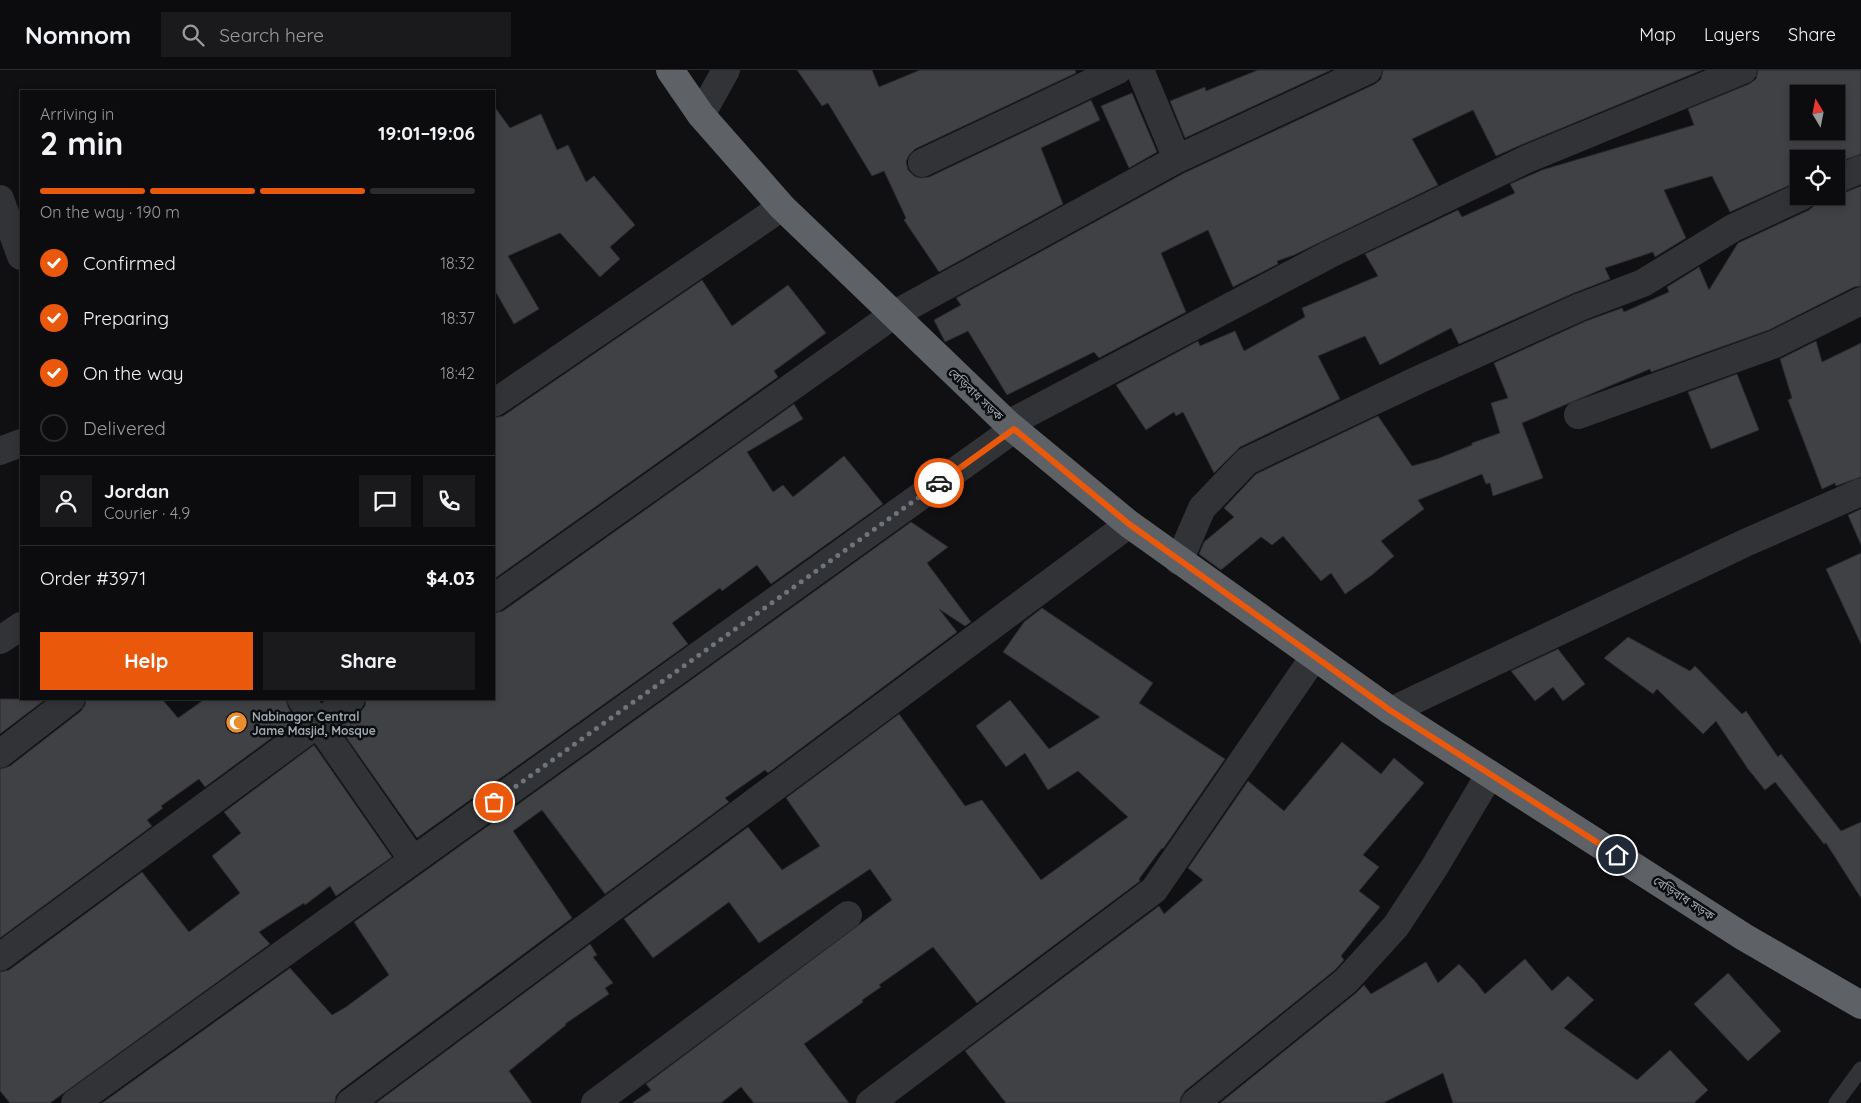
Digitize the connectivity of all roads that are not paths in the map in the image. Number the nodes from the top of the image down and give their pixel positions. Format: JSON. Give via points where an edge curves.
{"nodes":[{"id":1,"x":670,"y":70,"type":"edge"},
{"id":2,"x":726,"y":70,"type":"edge"},
{"id":3,"x":1118,"y":70,"type":"edge"},
{"id":4,"x":1140,"y":70,"type":"edge"},
{"id":5,"x":1366,"y":70,"type":"edge"},
{"id":6,"x":1743,"y":70,"type":"edge"},
{"id":7,"x":701,"y":115,"type":"junction"},
{"id":8,"x":1177,"y":159,"type":"junction"},
{"id":9,"x":922,"y":163,"type":"dead end"},
{"id":10,"x":1861,"y":169,"type":"edge"},
{"id":11,"x":1845,"y":176,"type":"edge"},
{"id":12,"x":0,"y":199,"type":"edge"},
{"id":13,"x":1790,"y":202,"type":"edge"},
{"id":14,"x":782,"y":207,"type":"junction"},
{"id":15,"x":16,"y":254,"type":"edge"},
{"id":16,"x":1861,"y":301,"type":"edge"},
{"id":17,"x":893,"y":315,"type":"junction"},
{"id":18,"x":495,"y":402,"type":"edge"},
{"id":19,"x":1578,"y":415,"type":"dead end"},
{"id":20,"x":1011,"y":426,"type":"junction"},
{"id":21,"x":20,"y":443,"type":"edge"},
{"id":22,"x":0,"y":451,"type":"edge"},
{"id":23,"x":1861,"y":492,"type":"edge"},
{"id":24,"x":1129,"y":524,"type":"junction"},
{"id":25,"x":1179,"y":561,"type":"junction"},
{"id":26,"x":495,"y":597,"type":"edge"},
{"id":27,"x":20,"y":627,"type":"edge"},
{"id":28,"x":0,"y":640,"type":"edge"},
{"id":29,"x":1314,"y":657,"type":"junction"},
{"id":30,"x":70,"y":700,"type":"edge"},
{"id":31,"x":302,"y":700,"type":"edge"},
{"id":32,"x":350,"y":700,"type":"edge"},
{"id":33,"x":1391,"y":711,"type":"junction"},
{"id":34,"x":318,"y":723,"type":"junction"},
{"id":35,"x":0,"y":754,"type":"edge"},
{"id":36,"x":1490,"y":774,"type":"junction"},
{"id":37,"x":413,"y":860,"type":"junction"},
{"id":38,"x":848,"y":915,"type":"dead end"},
{"id":39,"x":0,"y":957,"type":"edge"},
{"id":40,"x":1861,"y":1005,"type":"edge"},
{"id":41,"x":1861,"y":1068,"type":"edge"},
{"id":42,"x":75,"y":1103,"type":"edge"},
{"id":43,"x":350,"y":1103,"type":"edge"},
{"id":44,"x":595,"y":1103,"type":"edge"},
{"id":45,"x":870,"y":1103,"type":"edge"},
{"id":46,"x":1195,"y":1103,"type":"edge"},
{"id":47,"x":1836,"y":1103,"type":"edge"}],
"edges":[{"from":1,"to":7,"type":"highway","name":"বেড়িবাধ সড়ক"},
{"from":2,"to":7,"type":"street"},
{"from":3,"to":9,"type":"street"},
{"from":4,"to":8,"type":"street"},
{"from":5,"to":8,"type":"street"},
{"from":6,"to":20,"type":"street","via":[[1518,163],[1328,255]]},
{"from":7,"to":14,"type":"highway","name":"বেড়িবাধ সড়ক"},
{"from":8,"to":17,"type":"street"},
{"from":10,"to":11,"type":"street"},
{"from":12,"to":15,"type":"street"},
{"from":13,"to":25,"type":"street","via":[[1733,228],[1643,283],[1580,307],[1464,359],[1247,461],[1202,508]]},
{"from":14,"to":17,"type":"highway","name":"বেড়িবাধ সড়ক"},
{"from":14,"to":18,"type":"street"},
{"from":16,"to":19,"type":"street","via":[[1775,344]]},
{"from":17,"to":20,"type":"highway","name":"বেড়িবাধ সড়ক"},
{"from":17,"to":26,"type":"street"},
{"from":20,"to":24,"type":"highway","name":"বেড়িবাধ সড়ক"},
{"from":20,"to":37,"type":"street"},
{"from":21,"to":22,"type":"street"},
{"from":23,"to":33,"type":"street","via":[[1736,547]]},
{"from":24,"to":25,"type":"highway","name":"বেড়িবাধ সড়ক"},
{"from":24,"to":43,"type":"street"},
{"from":25,"to":29,"type":"highway","name":"বেড়িবাধ সড়ক"},
{"from":27,"to":28,"type":"street"},
{"from":29,"to":33,"type":"highway","name":"বেড়িবাধ সড়ক"},
{"from":29,"to":45,"type":"street","via":[[1154,890]]},
{"from":30,"to":35,"type":"street"},
{"from":31,"to":34,"type":"street"},
{"from":32,"to":34,"type":"street"},
{"from":33,"to":36,"type":"highway","name":"বেড়িবাধ সড়ক"},
{"from":34,"to":37,"type":"street"},
{"from":34,"to":39,"type":"street"},
{"from":36,"to":40,"type":"highway","name":"বেড়িবাধ সড়ক","via":[[1744,937]]},
{"from":36,"to":46,"type":"street","via":[[1396,926],[1346,980]]},
{"from":37,"to":42,"type":"street"},
{"from":38,"to":44,"type":"street"},
{"from":41,"to":47,"type":"lane"}]}
